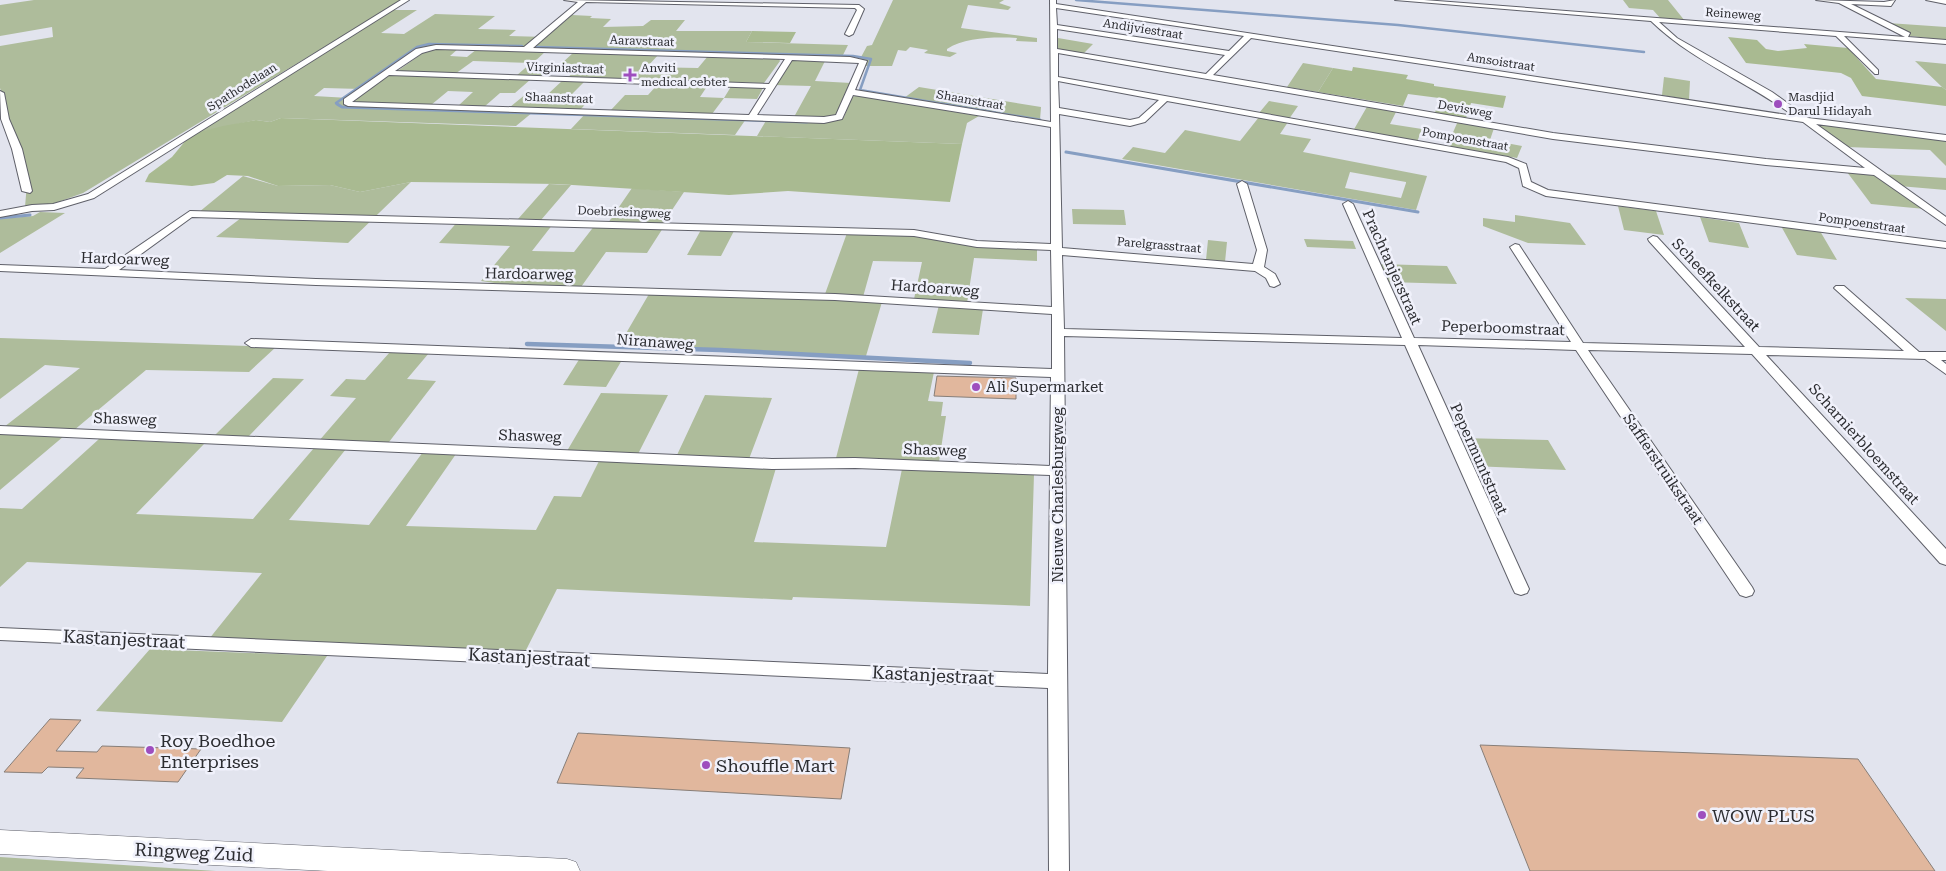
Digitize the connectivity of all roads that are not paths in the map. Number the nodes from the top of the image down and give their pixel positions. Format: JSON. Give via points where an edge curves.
{"nodes":[{"id":1,"x":406,"y":0,"type":"edge"},
{"id":2,"x":567,"y":0,"type":"edge"},
{"id":3,"x":586,"y":0,"type":"edge"},
{"id":4,"x":1398,"y":0,"type":"edge"},
{"id":5,"x":1819,"y":0,"type":"edge"},
{"id":6,"x":1892,"y":0,"type":"edge"},
{"id":7,"x":1929,"y":0,"type":"edge"},
{"id":8,"x":1840,"y":1,"type":"edge"},
{"id":9,"x":1053,"y":2,"type":"edge"},
{"id":10,"x":1946,"y":2,"type":"edge"},
{"id":11,"x":853,"y":3,"type":"edge"},
{"id":12,"x":1653,"y":20,"type":"junction"},
{"id":13,"x":1052,"y":26,"type":"junction"},
{"id":14,"x":1836,"y":32,"type":"junction"},
{"id":15,"x":849,"y":34,"type":"dead end"},
{"id":16,"x":1251,"y":34,"type":"junction"},
{"id":17,"x":1910,"y":38,"type":"junction"},
{"id":18,"x":1946,"y":42,"type":"edge"},
{"id":19,"x":425,"y":48,"type":"joint"},
{"id":20,"x":527,"y":49,"type":"junction"},
{"id":21,"x":1053,"y":50,"type":"junction"},
{"id":22,"x":1231,"y":54,"type":"junction"},
{"id":23,"x":790,"y":57,"type":"junction"},
{"id":24,"x":858,"y":60,"type":"joint"},
{"id":25,"x":1875,"y":72,"type":"dead end"},
{"id":26,"x":387,"y":73,"type":"junction"},
{"id":27,"x":1208,"y":77,"type":"junction"},
{"id":28,"x":1053,"y":78,"type":"junction"},
{"id":29,"x":772,"y":86,"type":"junction"},
{"id":30,"x":851,"y":92,"type":"junction"},
{"id":31,"x":0,"y":93,"type":"edge"},
{"id":32,"x":1165,"y":98,"type":"junction"},
{"id":33,"x":1053,"y":110,"type":"junction"},
{"id":34,"x":752,"y":117,"type":"junction"},
{"id":35,"x":1804,"y":120,"type":"junction"},
{"id":36,"x":1055,"y":125,"type":"junction"},
{"id":37,"x":1946,"y":138,"type":"edge"},
{"id":38,"x":1876,"y":172,"type":"junction"},
{"id":39,"x":1242,"y":184,"type":"dead end"},
{"id":40,"x":27,"y":191,"type":"dead end"},
{"id":41,"x":1348,"y":204,"type":"dead end"},
{"id":42,"x":0,"y":214,"type":"edge"},
{"id":43,"x":1946,"y":222,"type":"edge"},
{"id":44,"x":1653,"y":239,"type":"dead end"},
{"id":45,"x":1946,"y":245,"type":"edge"},
{"id":46,"x":1515,"y":247,"type":"dead end"},
{"id":47,"x":1057,"y":249,"type":"junction"},
{"id":48,"x":0,"y":268,"type":"edge"},
{"id":49,"x":1258,"y":268,"type":"junction"},
{"id":50,"x":106,"y":274,"type":"junction"},
{"id":51,"x":1274,"y":284,"type":"dead end"},
{"id":52,"x":1840,"y":288,"type":"dead end"},
{"id":53,"x":1058,"y":311,"type":"junction"},
{"id":54,"x":1058,"y":332,"type":"junction"},
{"id":55,"x":1408,"y":342,"type":"junction"},
{"id":56,"x":251,"y":343,"type":"dead end"},
{"id":57,"x":1580,"y":347,"type":"junction"},
{"id":58,"x":1757,"y":352,"type":"junction"},
{"id":59,"x":1923,"y":356,"type":"junction"},
{"id":60,"x":1946,"y":356,"type":"edge"},
{"id":61,"x":1946,"y":370,"type":"edge"},
{"id":62,"x":1058,"y":372,"type":"junction"},
{"id":63,"x":0,"y":430,"type":"edge"},
{"id":64,"x":1058,"y":471,"type":"junction"},
{"id":65,"x":1946,"y":559,"type":"edge"},
{"id":66,"x":1521,"y":589,"type":"dead end"},
{"id":67,"x":1746,"y":591,"type":"dead end"},
{"id":68,"x":0,"y":634,"type":"edge"},
{"id":69,"x":1057,"y":680,"type":"junction"},
{"id":70,"x":0,"y":842,"type":"edge"},
{"id":71,"x":567,"y":871,"type":"edge"},
{"id":72,"x":1059,"y":871,"type":"edge"}],
"edges":[{"from":1,"to":42,"type":"street","name":"Spathodelaan","via":[[91,196],[54,207]]},
{"from":2,"to":3,"type":"street"},
{"from":3,"to":11,"type":"street"},
{"from":3,"to":20,"type":"street"},
{"from":4,"to":12,"type":"street","name":"Reineweg"},
{"from":5,"to":8,"type":"street"},
{"from":6,"to":8,"type":"street","via":[[1891,4]]},
{"from":7,"to":10,"type":"street"},
{"from":8,"to":17,"type":"street"},
{"from":9,"to":13,"type":"street","name":"Nieuwe Charlesburgweg"},
{"from":9,"to":16,"type":"street","name":"Amsoistraat"},
{"from":11,"to":15,"type":"street","via":[[861,9]]},
{"from":12,"to":14,"type":"street","name":"Reineweg"},
{"from":12,"to":35,"type":"street","via":[[1674,40],[1769,94]]},
{"from":13,"to":21,"type":"street","name":"Nieuwe Charlesburgweg"},
{"from":13,"to":22,"type":"street","name":"Andijviestraat"},
{"from":14,"to":17,"type":"street","name":"Reineweg"},
{"from":14,"to":25,"type":"street"},
{"from":16,"to":22,"type":"street"},
{"from":16,"to":35,"type":"street","name":"Amsoistraat"},
{"from":17,"to":18,"type":"street","name":"Reineweg"},
{"from":19,"to":20,"type":"street","name":"Aaravstraat"},
{"from":19,"to":26,"type":"street","name":"Shaanstraat"},
{"from":20,"to":23,"type":"street","name":"Aaravstraat"},
{"from":21,"to":27,"type":"street","name":"Devisweg"},
{"from":21,"to":28,"type":"street","name":"Nieuwe Charlesburgweg"},
{"from":22,"to":27,"type":"street"},
{"from":23,"to":24,"type":"street","name":"Aaravstraat"},
{"from":23,"to":29,"type":"street"},
{"from":24,"to":30,"type":"street","name":"Shaanstraat","via":[[863,61]]},
{"from":26,"to":29,"type":"street","name":"Virginiastraat"},
{"from":26,"to":34,"type":"street","name":"Shaanstraat","via":[[348,104]]},
{"from":27,"to":38,"type":"street","name":"Devisweg","via":[[1553,136]]},
{"from":28,"to":32,"type":"street","name":"Pompoenstraat"},
{"from":28,"to":33,"type":"street","name":"Nieuwe Charlesburgweg"},
{"from":29,"to":34,"type":"street"},
{"from":30,"to":34,"type":"street","name":"Shaanstraat","via":[[835,119]]},
{"from":30,"to":36,"type":"street","name":"Shaanstraat"},
{"from":31,"to":40,"type":"street"},
{"from":32,"to":33,"type":"street","via":[[1142,120],[1130,123]]},
{"from":32,"to":45,"type":"street","name":"Pompoenstraat","via":[[1508,160],[1523,166],[1526,184],[1546,193]]},
{"from":33,"to":36,"type":"street","name":"Nieuwe Charlesburgweg"},
{"from":35,"to":37,"type":"street","name":"Amsoistraat"},
{"from":35,"to":38,"type":"street"},
{"from":36,"to":47,"type":"street","name":"Nieuwe Charlesburgweg"},
{"from":38,"to":43,"type":"street"},
{"from":39,"to":49,"type":"street","via":[[1262,250]]},
{"from":41,"to":55,"type":"street","name":"Prachtanjerstraat"},
{"from":44,"to":58,"type":"street","name":"Scheefkelkstraat"},
{"from":46,"to":57,"type":"street","name":"Saffierstruikstraat"},
{"from":47,"to":49,"type":"street","name":"Parelgrasstraat"},
{"from":47,"to":50,"type":"street","name":"Doebriesingweg","via":[[977,244],[904,232],[190,214]]},
{"from":47,"to":53,"type":"street","name":"Nieuwe Charlesburgweg"},
{"from":48,"to":50,"type":"street","name":"Hardoarweg"},
{"from":49,"to":51,"type":"street","via":[[1271,276]]},
{"from":50,"to":53,"type":"street","name":"Hardoarweg","via":[[835,297]]},
{"from":52,"to":59,"type":"street"},
{"from":53,"to":54,"type":"street","name":"Nieuwe Charlesburgweg"},
{"from":54,"to":55,"type":"street","name":"Peperboomstraat"},
{"from":54,"to":62,"type":"street","name":"Nieuwe Charlesburgweg"},
{"from":55,"to":57,"type":"street","name":"Peperboomstraat"},
{"from":55,"to":66,"type":"street","name":"Pepermuntstraat"},
{"from":56,"to":62,"type":"street","name":"Niranaweg"},
{"from":57,"to":58,"type":"street","name":"Peperboomstraat"},
{"from":57,"to":67,"type":"street","name":"Saffierstruikstraat"},
{"from":58,"to":59,"type":"street","name":"Peperboomstraat"},
{"from":58,"to":65,"type":"street","name":"Scharnierbloemstraat"},
{"from":59,"to":60,"type":"street","name":"Peperboomstraat"},
{"from":59,"to":61,"type":"street"},
{"from":62,"to":64,"type":"street","name":"Nieuwe Charlesburgweg"},
{"from":63,"to":64,"type":"street","name":"Shasweg","via":[[772,464],[855,463]]},
{"from":64,"to":69,"type":"street","name":"Nieuwe Charlesburgweg"},
{"from":68,"to":69,"type":"street","name":"Kastanjestraat"},
{"from":69,"to":72,"type":"street","name":"Nieuwe Charlesburgweg"},
{"from":70,"to":71,"type":"street","name":"Ringweg Zuid"}]}
